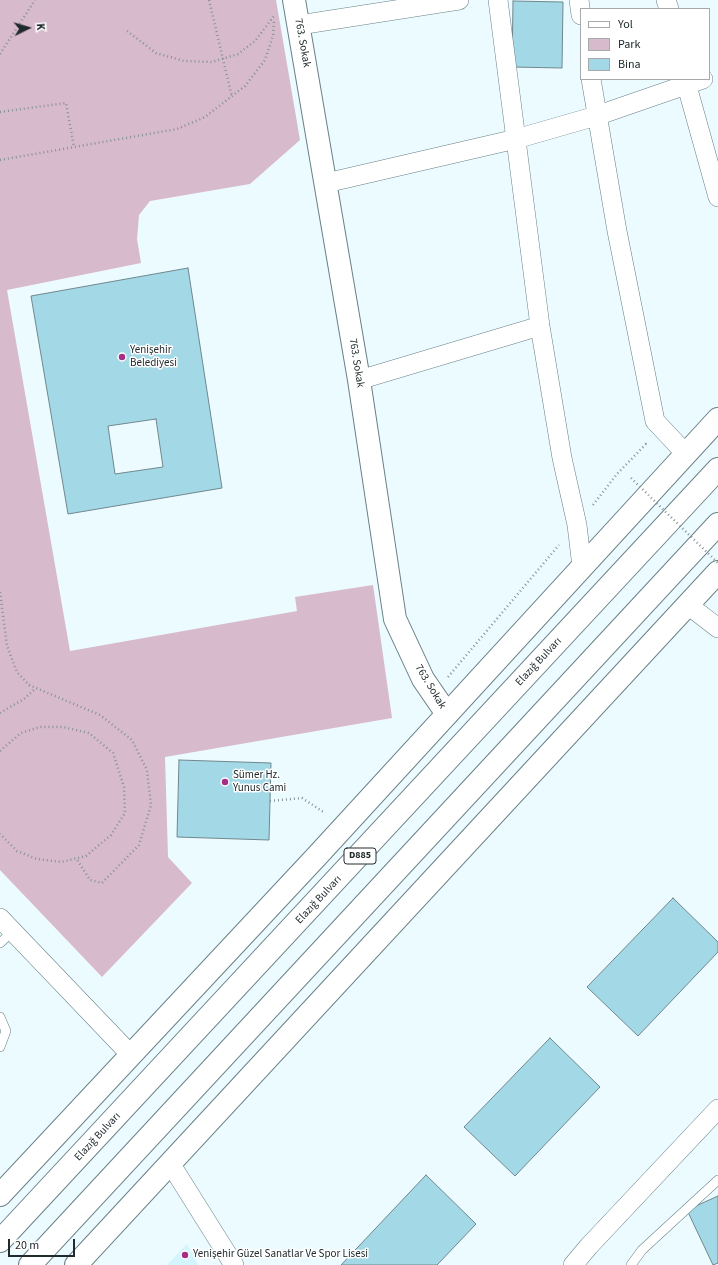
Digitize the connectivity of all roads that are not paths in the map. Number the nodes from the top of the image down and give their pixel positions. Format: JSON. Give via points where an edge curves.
{"nodes":[{"id":1,"x":459,"y":0,"type":"edge"},
{"id":2,"x":498,"y":0,"type":"edge"},
{"id":3,"x":285,"y":4,"type":"edge"},
{"id":4,"x":299,"y":25,"type":"junction"},
{"id":5,"x":591,"y":80,"type":"edge"},
{"id":6,"x":691,"y":81,"type":"edge"},
{"id":7,"x":596,"y":116,"type":"junction"},
{"id":8,"x":516,"y":139,"type":"junction"},
{"id":9,"x":326,"y":184,"type":"junction"},
{"id":10,"x":718,"y":197,"type":"edge"},
{"id":11,"x":540,"y":326,"type":"junction"},
{"id":12,"x":359,"y":380,"type":"junction"},
{"id":13,"x":718,"y":419,"type":"edge"},
{"id":14,"x":686,"y":454,"type":"junction"},
{"id":15,"x":718,"y":469,"type":"edge"},
{"id":16,"x":718,"y":524,"type":"edge"},
{"id":17,"x":582,"y":567,"type":"junction"},
{"id":18,"x":718,"y":572,"type":"edge"},
{"id":19,"x":688,"y":605,"type":"junction"},
{"id":20,"x":718,"y":628,"type":"edge"},
{"id":21,"x":447,"y":714,"type":"junction"},
{"id":22,"x":4,"y":931,"type":"edge"},
{"id":23,"x":0,"y":1017,"type":"edge"},
{"id":24,"x":0,"y":1047,"type":"edge"},
{"id":25,"x":130,"y":1055,"type":"junction"},
{"id":26,"x":718,"y":1109,"type":"edge"},
{"id":27,"x":170,"y":1164,"type":"junction"},
{"id":28,"x":718,"y":1180,"type":"edge"},
{"id":29,"x":0,"y":1194,"type":"edge"},
{"id":30,"x":0,"y":1241,"type":"edge"},
{"id":31,"x":30,"y":1265,"type":"edge"},
{"id":32,"x":76,"y":1265,"type":"edge"},
{"id":33,"x":234,"y":1265,"type":"edge"},
{"id":34,"x":573,"y":1265,"type":"edge"},
{"id":35,"x":631,"y":1265,"type":"edge"}],
"edges":[{"from":1,"to":4,"type":"street"},
{"from":2,"to":8,"type":"street"},
{"from":3,"to":4,"type":"main road","name":"763. Sokak"},
{"from":4,"to":9,"type":"main road","name":"763. Sokak"},
{"from":5,"to":7,"type":"street"},
{"from":6,"to":7,"type":"street"},
{"from":6,"to":10,"type":"street"},
{"from":7,"to":8,"type":"street"},
{"from":7,"to":14,"type":"street","via":[[655,421]]},
{"from":8,"to":9,"type":"street"},
{"from":8,"to":11,"type":"street"},
{"from":9,"to":12,"type":"main road","name":"763. Sokak"},
{"from":11,"to":12,"type":"street"},
{"from":11,"to":17,"type":"street","via":[[562,458],[577,525]]},
{"from":12,"to":21,"type":"main road","name":"763. Sokak","via":[[395,619],[423,679]]},
{"from":13,"to":14,"type":"main road"},
{"from":14,"to":17,"type":"main road"},
{"from":15,"to":30,"type":"main road","name":"Elazığ Bulvarı","number":"D885"},
{"from":16,"to":31,"type":"main road"},
{"from":17,"to":21,"type":"main road"},
{"from":18,"to":19,"type":"main road"},
{"from":19,"to":20,"type":"street"},
{"from":19,"to":27,"type":"main road"},
{"from":21,"to":25,"type":"main road"},
{"from":22,"to":25,"type":"street"},
{"from":23,"to":24,"type":"lane","via":[[6,1031]]},
{"from":25,"to":29,"type":"main road"},
{"from":26,"to":34,"type":"street"},
{"from":27,"to":32,"type":"main road"},
{"from":27,"to":33,"type":"street"},
{"from":28,"to":35,"type":"lane","via":[[642,1250]]}]}
